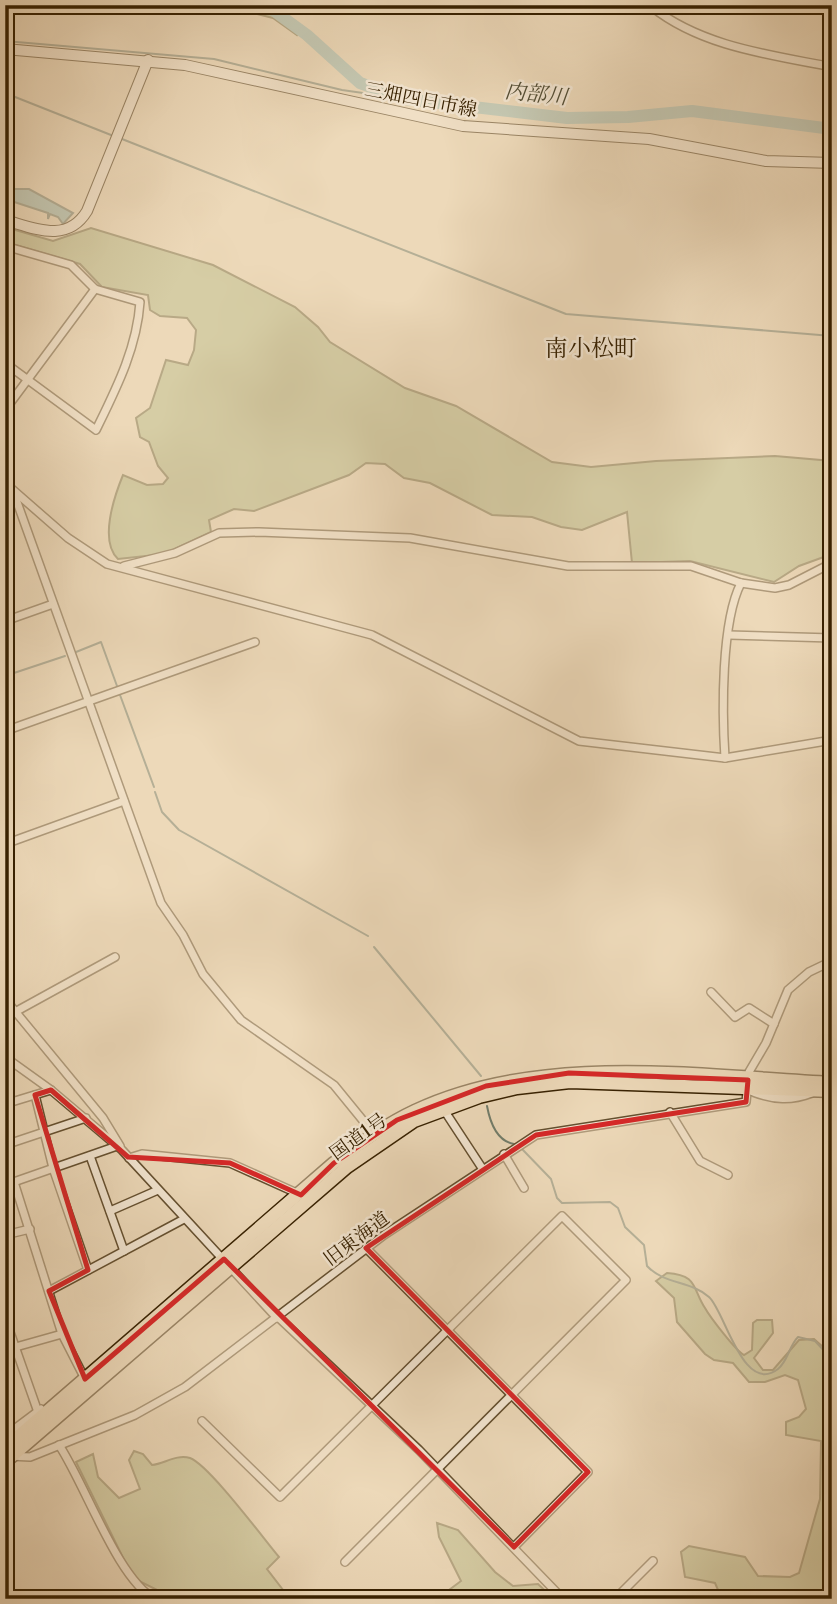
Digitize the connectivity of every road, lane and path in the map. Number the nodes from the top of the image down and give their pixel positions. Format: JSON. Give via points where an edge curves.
{"nodes":[{"id":1,"x":660,"y":5,"type":"edge"},
{"id":2,"x":682,"y":5,"type":"edge"},
{"id":3,"x":731,"y":5,"type":"edge"},
{"id":4,"x":5,"y":49,"type":"edge"},
{"id":5,"x":148,"y":60,"type":"junction"},
{"id":6,"x":832,"y":67,"type":"edge"},
{"id":7,"x":832,"y":163,"type":"edge"},
{"id":8,"x":5,"y":220,"type":"edge"},
{"id":9,"x":5,"y":246,"type":"edge"},
{"id":10,"x":95,"y":289,"type":"junction"},
{"id":11,"x":5,"y":362,"type":"edge"},
{"id":12,"x":25,"y":379,"type":"junction"},
{"id":13,"x":5,"y":410,"type":"edge"},
{"id":14,"x":5,"y":483,"type":"edge"},
{"id":15,"x":13,"y":490,"type":"junction"},
{"id":16,"x":832,"y":563,"type":"edge"},
{"id":17,"x":120,"y":567,"type":"junction"},
{"id":18,"x":741,"y":583,"type":"junction"},
{"id":19,"x":53,"y":604,"type":"junction"},
{"id":20,"x":5,"y":621,"type":"edge"},
{"id":21,"x":729,"y":635,"type":"junction"},
{"id":22,"x":832,"y":638,"type":"edge"},
{"id":23,"x":255,"y":642,"type":"dead end"},
{"id":24,"x":87,"y":702,"type":"junction"},
{"id":25,"x":5,"y":732,"type":"edge"},
{"id":26,"x":832,"y":740,"type":"edge"},
{"id":27,"x":725,"y":758,"type":"junction"},
{"id":28,"x":124,"y":801,"type":"junction"},
{"id":29,"x":5,"y":844,"type":"edge"},
{"id":30,"x":116,"y":957,"type":"dead end"},
{"id":31,"x":832,"y":961,"type":"edge"},
{"id":32,"x":711,"y":992,"type":"dead end"},
{"id":33,"x":5,"y":999,"type":"edge"},
{"id":34,"x":15,"y":1012,"type":"junction"},
{"id":35,"x":774,"y":1024,"type":"junction"},
{"id":36,"x":5,"y":1057,"type":"edge"},
{"id":37,"x":9,"y":1064,"type":"edge"},
{"id":38,"x":570,"y":1077,"type":"junction"},
{"id":39,"x":832,"y":1083,"type":"edge"},
{"id":40,"x":51,"y":1090,"type":"junction"},
{"id":41,"x":748,"y":1090,"type":"junction"},
{"id":42,"x":816,"y":1091,"type":"junction"},
{"id":43,"x":832,"y":1091,"type":"edge"},
{"id":44,"x":35,"y":1095,"type":"junction"},
{"id":45,"x":5,"y":1104,"type":"edge"},
{"id":46,"x":444,"y":1110,"type":"junction"},
{"id":47,"x":670,"y":1112,"type":"junction"},
{"id":48,"x":86,"y":1118,"type":"junction"},
{"id":49,"x":44,"y":1132,"type":"junction"},
{"id":50,"x":374,"y":1134,"type":"junction"},
{"id":51,"x":5,"y":1144,"type":"edge"},
{"id":52,"x":120,"y":1148,"type":"junction"},
{"id":53,"x":504,"y":1154,"type":"junction"},
{"id":54,"x":90,"y":1156,"type":"junction"},
{"id":55,"x":129,"y":1158,"type":"junction"},
{"id":56,"x":53,"y":1168,"type":"junction"},
{"id":57,"x":482,"y":1168,"type":"junction"},
{"id":58,"x":728,"y":1175,"type":"dead end"},
{"id":59,"x":14,"y":1182,"type":"junction"},
{"id":60,"x":5,"y":1185,"type":"edge"},
{"id":61,"x":524,"y":1188,"type":"dead end"},
{"id":62,"x":158,"y":1190,"type":"junction"},
{"id":63,"x":305,"y":1197,"type":"junction"},
{"id":64,"x":110,"y":1211,"type":"junction"},
{"id":65,"x":184,"y":1219,"type":"junction"},
{"id":66,"x":30,"y":1229,"type":"junction"},
{"id":67,"x":5,"y":1235,"type":"edge"},
{"id":68,"x":366,"y":1248,"type":"junction"},
{"id":69,"x":124,"y":1251,"type":"junction"},
{"id":70,"x":227,"y":1263,"type":"junction"},
{"id":71,"x":88,"y":1270,"type":"junction"},
{"id":72,"x":49,"y":1290,"type":"junction"},
{"id":73,"x":277,"y":1317,"type":"junction"},
{"id":74,"x":5,"y":1318,"type":"edge"},
{"id":75,"x":447,"y":1330,"type":"junction"},
{"id":76,"x":62,"y":1334,"type":"junction"},
{"id":77,"x":15,"y":1347,"type":"junction"},
{"id":78,"x":5,"y":1350,"type":"edge"},
{"id":79,"x":85,"y":1379,"type":"junction"},
{"id":80,"x":73,"y":1390,"type":"junction"},
{"id":81,"x":512,"y":1394,"type":"junction"},
{"id":82,"x":370,"y":1407,"type":"junction"},
{"id":83,"x":38,"y":1412,"type":"junction"},
{"id":84,"x":202,"y":1421,"type":"dead end"},
{"id":85,"x":5,"y":1423,"type":"edge"},
{"id":86,"x":7,"y":1434,"type":"edge"},
{"id":87,"x":60,"y":1445,"type":"junction"},
{"id":88,"x":7,"y":1455,"type":"edge"},
{"id":89,"x":437,"y":1469,"type":"junction"},
{"id":90,"x":514,"y":1547,"type":"junction"},
{"id":91,"x":653,"y":1561,"type":"dead end"},
{"id":92,"x":345,"y":1562,"type":"dead end"},
{"id":93,"x":155,"y":1599,"type":"edge"},
{"id":94,"x":562,"y":1599,"type":"edge"},
{"id":95,"x":615,"y":1599,"type":"edge"}],
"edges":[{"from":1,"to":6,"type":"street","via":[[652,7],[700,35],[757,53]]},
{"from":2,"to":3,"type":"street","via":[[714,10]]},
{"from":4,"to":5,"type":"main road","name":"三畑四日市線"},
{"from":5,"to":7,"type":"main road","name":"三畑四日市線","via":[[209,69],[463,126],[649,139],[766,161]]},
{"from":5,"to":8,"type":"main road","via":[[79,222],[54,233]]},
{"from":9,"to":10,"type":"street","via":[[71,265]]},
{"from":10,"to":12,"type":"street"},
{"from":10,"to":12,"type":"street","via":[[140,302],[121,381],[96,430]]},
{"from":11,"to":12,"type":"street"},
{"from":12,"to":13,"type":"street"},
{"from":14,"to":15,"type":"street"},
{"from":15,"to":17,"type":"street","via":[[95,557]]},
{"from":15,"to":19,"type":"street"},
{"from":16,"to":18,"type":"street","via":[[781,588]]},
{"from":17,"to":18,"type":"street","via":[[168,556],[219,533],[328,533],[410,538],[559,565],[691,566]]},
{"from":17,"to":27,"type":"street","via":[[372,635],[579,741]]},
{"from":18,"to":21,"type":"street","via":[[733,598]]},
{"from":19,"to":20,"type":"street"},
{"from":19,"to":24,"type":"street"},
{"from":21,"to":22,"type":"street"},
{"from":21,"to":27,"type":"street","via":[[722,716]]},
{"from":23,"to":24,"type":"street"},
{"from":24,"to":25,"type":"street"},
{"from":24,"to":28,"type":"street"},
{"from":26,"to":27,"type":"street"},
{"from":28,"to":29,"type":"street"},
{"from":28,"to":50,"type":"street","via":[[160,903],[183,934],[203,974],[251,1029],[334,1085]]},
{"from":30,"to":34,"type":"street"},
{"from":31,"to":35,"type":"street","via":[[788,990]]},
{"from":32,"to":35,"type":"street","via":[[735,1017],[749,1008]]},
{"from":33,"to":34,"type":"street"},
{"from":34,"to":52,"type":"street","via":[[103,1118]]},
{"from":35,"to":41,"type":"street"},
{"from":36,"to":37,"type":"street"},
{"from":37,"to":40,"type":"street"},
{"from":38,"to":41,"type":"highway","name":"国道1号"},
{"from":38,"to":46,"type":"highway","name":"国道1号"},
{"from":38,"to":50,"type":"highway","name":"国道1号","via":[[515,1079],[459,1094]]},
{"from":39,"to":41,"type":"highway","name":"国道1号"},
{"from":40,"to":44,"type":"street"},
{"from":40,"to":48,"type":"street"},
{"from":41,"to":42,"type":"highway","name":"国道1号"},
{"from":41,"to":42,"type":"street","via":[[769,1099],[797,1099]]},
{"from":41,"to":47,"type":"street","name":"旧東海道"},
{"from":42,"to":43,"type":"highway","name":"国道1号"},
{"from":44,"to":45,"type":"street"},
{"from":44,"to":49,"type":"street"},
{"from":46,"to":57,"type":"street"},
{"from":46,"to":63,"type":"highway","name":"国道1号","via":[[414,1121],[380,1142]]},
{"from":47,"to":53,"type":"street","name":"旧東海道","via":[[543,1133]]},
{"from":47,"to":58,"type":"street","via":[[700,1160]]},
{"from":48,"to":49,"type":"street"},
{"from":48,"to":52,"type":"street"},
{"from":49,"to":51,"type":"street"},
{"from":49,"to":56,"type":"street"},
{"from":50,"to":63,"type":"highway","name":"国道1号","via":[[334,1163]]},
{"from":52,"to":54,"type":"street"},
{"from":52,"to":55,"type":"street"},
{"from":53,"to":57,"type":"street","name":"旧東海道"},
{"from":53,"to":61,"type":"street"},
{"from":54,"to":56,"type":"street"},
{"from":54,"to":64,"type":"street"},
{"from":55,"to":62,"type":"street"},
{"from":55,"to":63,"type":"street","via":[[142,1154],[230,1163]]},
{"from":56,"to":59,"type":"street"},
{"from":56,"to":71,"type":"street"},
{"from":57,"to":68,"type":"street","name":"旧東海道"},
{"from":59,"to":60,"type":"street"},
{"from":59,"to":66,"type":"street"},
{"from":62,"to":64,"type":"street"},
{"from":62,"to":65,"type":"street"},
{"from":63,"to":70,"type":"highway","name":"国道1号"},
{"from":64,"to":69,"type":"street"},
{"from":65,"to":69,"type":"street"},
{"from":65,"to":70,"type":"street"},
{"from":66,"to":67,"type":"street"},
{"from":66,"to":72,"type":"street"},
{"from":68,"to":73,"type":"street","name":"旧東海道"},
{"from":68,"to":75,"type":"street"},
{"from":69,"to":71,"type":"street"},
{"from":70,"to":73,"type":"street"},
{"from":70,"to":79,"type":"highway","name":"国道1号"},
{"from":70,"to":88,"type":"highway","name":"国道1号"},
{"from":71,"to":72,"type":"street"},
{"from":72,"to":76,"type":"street"},
{"from":73,"to":82,"type":"street"},
{"from":73,"to":87,"type":"street","name":"旧東海道","via":[[157,1404]]},
{"from":74,"to":77,"type":"street"},
{"from":75,"to":81,"type":"street"},
{"from":75,"to":81,"type":"street","via":[[562,1216],[626,1280]]},
{"from":75,"to":82,"type":"street"},
{"from":76,"to":77,"type":"street"},
{"from":76,"to":79,"type":"street"},
{"from":77,"to":78,"type":"street"},
{"from":77,"to":83,"type":"street"},
{"from":79,"to":80,"type":"highway","name":"国道1号"},
{"from":80,"to":83,"type":"street"},
{"from":80,"to":88,"type":"highway","name":"国道1号"},
{"from":81,"to":89,"type":"street"},
{"from":81,"to":90,"type":"street","via":[[588,1472]]},
{"from":82,"to":84,"type":"street","via":[[280,1497]]},
{"from":82,"to":89,"type":"street"},
{"from":83,"to":86,"type":"street"},
{"from":85,"to":86,"type":"street"},
{"from":87,"to":88,"type":"street","name":"旧東海道","via":[[30,1457]]},
{"from":87,"to":93,"type":"street","via":[[126,1573]]},
{"from":89,"to":90,"type":"street"},
{"from":89,"to":92,"type":"street"},
{"from":90,"to":94,"type":"street"},
{"from":91,"to":95,"type":"street"}]}
